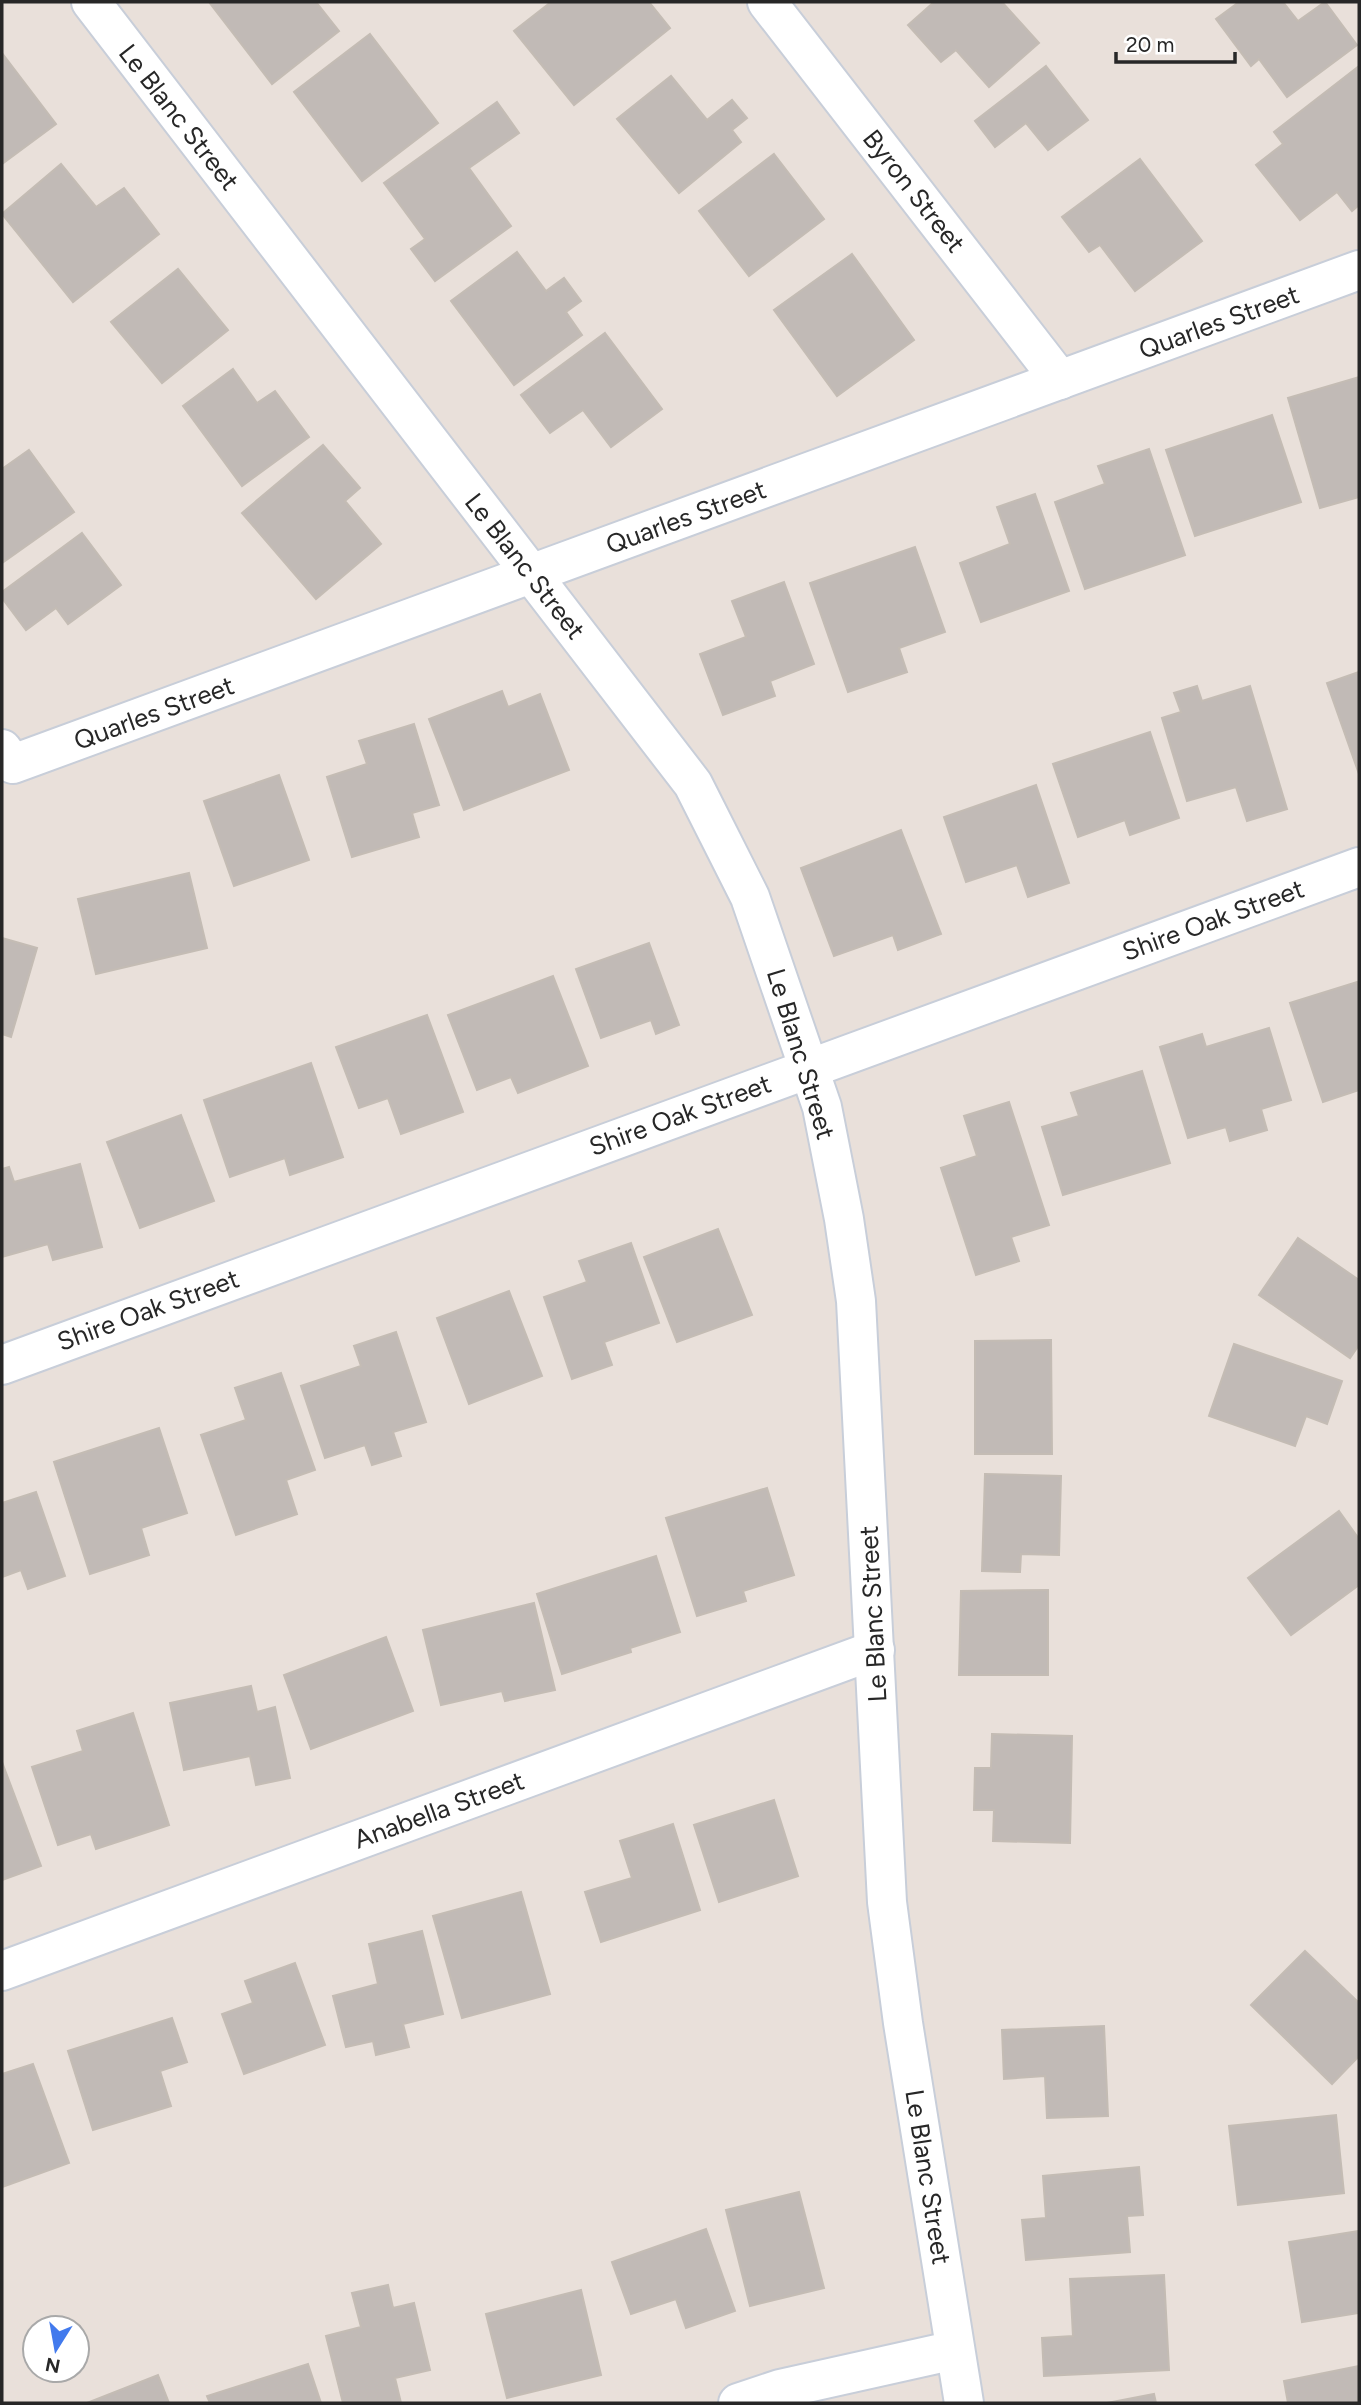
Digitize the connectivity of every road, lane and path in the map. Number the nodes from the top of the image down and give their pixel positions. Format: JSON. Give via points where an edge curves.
{"nodes":[{"id":1,"x":91,"y":2,"type":"edge"},
{"id":2,"x":767,"y":2,"type":"edge"},
{"id":3,"x":1359,"y":270,"type":"edge"},
{"id":4,"x":1060,"y":380,"type":"junction"},
{"id":5,"x":531,"y":574,"type":"junction"},
{"id":6,"x":8,"y":757,"type":"edge"},
{"id":7,"x":1359,"y":867,"type":"edge"},
{"id":8,"x":809,"y":1068,"type":"junction"},
{"id":9,"x":2,"y":1365,"type":"edge"},
{"id":10,"x":875,"y":1650,"type":"junction"},
{"id":11,"x":2,"y":1971,"type":"edge"},
{"id":12,"x":955,"y":2350,"type":"junction"},
{"id":13,"x":738,"y":2403,"type":"edge"},
{"id":14,"x":964,"y":2403,"type":"edge"}],
"edges":[{"from":1,"to":5,"type":"street","name":"Le Blanc Street"},
{"from":2,"to":4,"type":"street","name":"Byron Street"},
{"from":3,"to":4,"type":"street","name":"Quarles Street"},
{"from":4,"to":5,"type":"street","name":"Quarles Street"},
{"from":5,"to":6,"type":"street","name":"Quarles Street"},
{"from":5,"to":8,"type":"street","name":"Le Blanc Street","via":[[693,784],[750,897]]},
{"from":7,"to":8,"type":"street","name":"Shire Oak Street"},
{"from":8,"to":9,"type":"street","name":"Shire Oak Street"},
{"from":8,"to":10,"type":"street","name":"Le Blanc Street","via":[[822,1108],[856,1301]]},
{"from":10,"to":11,"type":"street","name":"Anabella Street"},
{"from":10,"to":12,"type":"street","name":"Le Blanc Street","via":[[887,1902]]},
{"from":12,"to":13,"type":"street","via":[[780,2389]]},
{"from":12,"to":14,"type":"street","name":"Le Blanc Street"}]}
